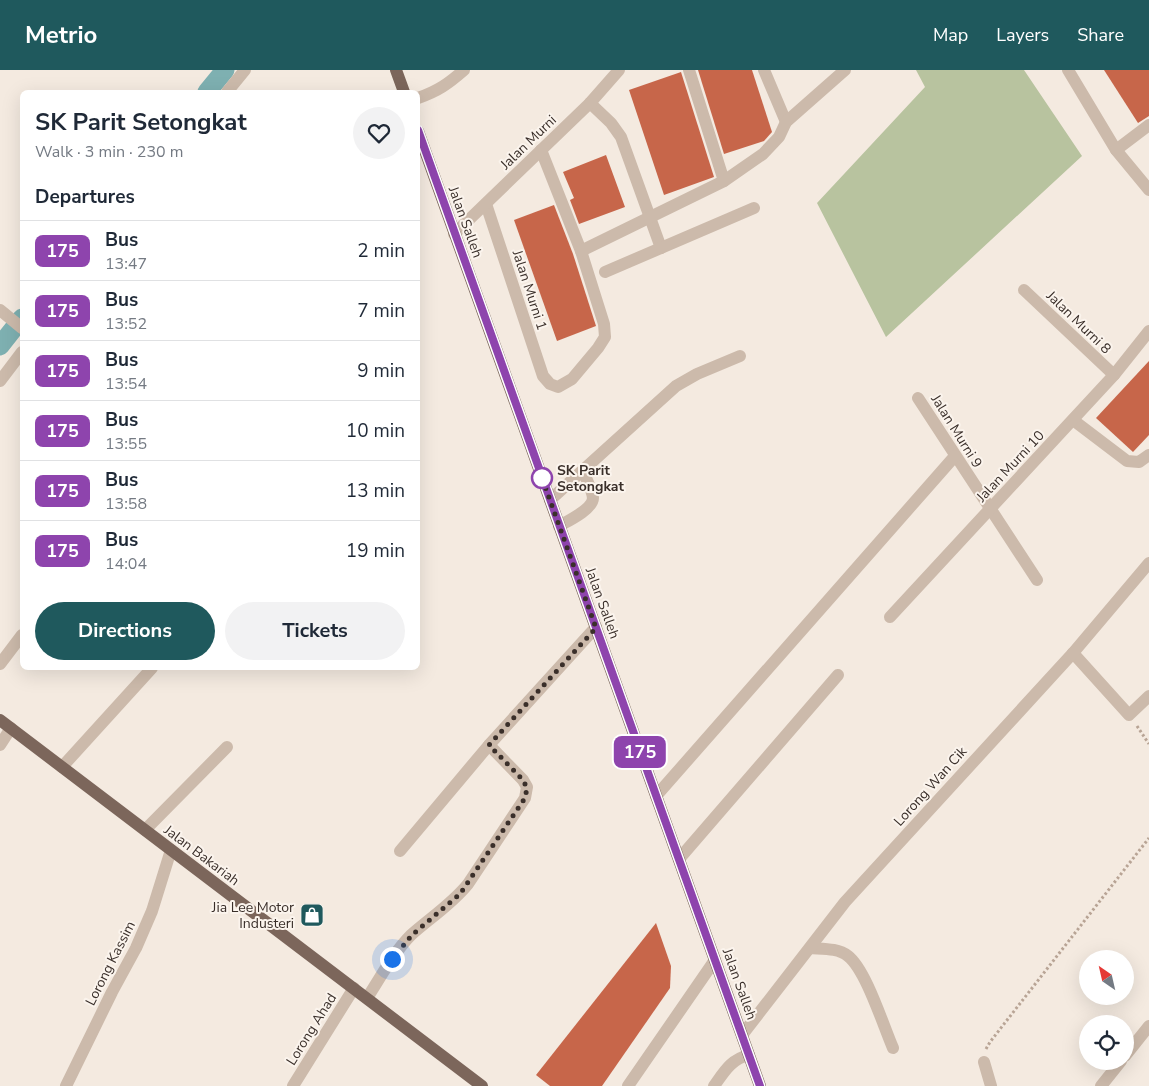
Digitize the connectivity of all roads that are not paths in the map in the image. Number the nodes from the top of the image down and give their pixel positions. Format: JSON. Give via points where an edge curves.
{"nodes":[{"id":1,"x":245,"y":70,"type":"edge"},
{"id":2,"x":396,"y":70,"type":"edge"},
{"id":3,"x":464,"y":70,"type":"edge"},
{"id":4,"x":619,"y":70,"type":"edge"},
{"id":5,"x":689,"y":70,"type":"edge"},
{"id":6,"x":764,"y":70,"type":"edge"},
{"id":7,"x":845,"y":70,"type":"edge"},
{"id":8,"x":1068,"y":70,"type":"edge"},
{"id":9,"x":229,"y":90,"type":"edge"},
{"id":10,"x":403,"y":90,"type":"edge"},
{"id":11,"x":420,"y":97,"type":"edge"},
{"id":12,"x":590,"y":103,"type":"junction"},
{"id":13,"x":786,"y":122,"type":"junction"},
{"id":14,"x":1149,"y":125,"type":"edge"},
{"id":15,"x":420,"y":136,"type":"edge"},
{"id":16,"x":541,"y":150,"type":"junction"},
{"id":17,"x":1116,"y":150,"type":"junction"},
{"id":18,"x":724,"y":181,"type":"junction"},
{"id":19,"x":1149,"y":190,"type":"edge"},
{"id":20,"x":486,"y":204,"type":"junction"},
{"id":21,"x":754,"y":208,"type":"dead end"},
{"id":22,"x":649,"y":217,"type":"junction"},
{"id":23,"x":454,"y":234,"type":"junction"},
{"id":24,"x":661,"y":248,"type":"junction"},
{"id":25,"x":581,"y":251,"type":"junction"},
{"id":26,"x":605,"y":272,"type":"dead end"},
{"id":27,"x":1024,"y":290,"type":"dead end"},
{"id":28,"x":0,"y":310,"type":"edge"},
{"id":29,"x":19,"y":325,"type":"edge"},
{"id":30,"x":1149,"y":331,"type":"edge"},
{"id":31,"x":20,"y":355,"type":"edge"},
{"id":32,"x":740,"y":356,"type":"dead end"},
{"id":33,"x":1114,"y":375,"type":"junction"},
{"id":34,"x":0,"y":381,"type":"edge"},
{"id":35,"x":918,"y":398,"type":"dead end"},
{"id":36,"x":1073,"y":420,"type":"junction"},
{"id":37,"x":1149,"y":455,"type":"edge"},
{"id":38,"x":955,"y":456,"type":"junction"},
{"id":39,"x":583,"y":471,"type":"junction"},
{"id":40,"x":550,"y":500,"type":"junction"},
{"id":41,"x":990,"y":510,"type":"junction"},
{"id":42,"x":559,"y":526,"type":"junction"},
{"id":43,"x":1149,"y":563,"type":"edge"},
{"id":44,"x":1037,"y":580,"type":"dead end"},
{"id":45,"x":890,"y":618,"type":"dead end"},
{"id":46,"x":596,"y":628,"type":"junction"},
{"id":47,"x":20,"y":638,"type":"edge"},
{"id":48,"x":1073,"y":653,"type":"junction"},
{"id":49,"x":0,"y":664,"type":"edge"},
{"id":50,"x":150,"y":670,"type":"edge"},
{"id":51,"x":838,"y":675,"type":"dead end"},
{"id":52,"x":1149,"y":696,"type":"edge"},
{"id":53,"x":0,"y":720,"type":"edge"},
{"id":54,"x":11,"y":728,"type":"junction"},
{"id":55,"x":0,"y":745,"type":"edge"},
{"id":56,"x":489,"y":745,"type":"junction"},
{"id":57,"x":227,"y":747,"type":"dead end"},
{"id":58,"x":62,"y":767,"type":"junction"},
{"id":59,"x":656,"y":796,"type":"junction"},
{"id":60,"x":145,"y":830,"type":"junction"},
{"id":61,"x":171,"y":850,"type":"junction"},
{"id":62,"x":400,"y":851,"type":"dead end"},
{"id":63,"x":679,"y":859,"type":"junction"},
{"id":64,"x":810,"y":948,"type":"junction"},
{"id":65,"x":715,"y":960,"type":"junction"},
{"id":66,"x":354,"y":988,"type":"junction"},
{"id":67,"x":367,"y":998,"type":"junction"},
{"id":68,"x":1149,"y":1026,"type":"edge"},
{"id":69,"x":742,"y":1035,"type":"junction"},
{"id":70,"x":1134,"y":1045,"type":"edge"},
{"id":71,"x":893,"y":1048,"type":"dead end"},
{"id":72,"x":749,"y":1055,"type":"junction"},
{"id":73,"x":984,"y":1062,"type":"road end"},
{"id":74,"x":1114,"y":1070,"type":"edge"},
{"id":75,"x":66,"y":1086,"type":"edge"},
{"id":76,"x":293,"y":1086,"type":"edge"},
{"id":77,"x":482,"y":1086,"type":"edge"},
{"id":78,"x":628,"y":1086,"type":"edge"},
{"id":79,"x":714,"y":1086,"type":"edge"},
{"id":80,"x":760,"y":1086,"type":"edge"},
{"id":81,"x":991,"y":1086,"type":"edge"},
{"id":82,"x":1101,"y":1086,"type":"edge"}],
"edges":[{"from":1,"to":9,"type":"street"},
{"from":2,"to":10,"type":"main road"},
{"from":3,"to":11,"type":"street","via":[[436,92]]},
{"from":4,"to":12,"type":"street","name":"Jalan Murni"},
{"from":5,"to":18,"type":"street"},
{"from":6,"to":13,"type":"street"},
{"from":7,"to":13,"type":"street"},
{"from":8,"to":17,"type":"street"},
{"from":12,"to":16,"type":"street","name":"Jalan Murni"},
{"from":12,"to":22,"type":"street","via":[[621,137]]},
{"from":13,"to":18,"type":"street","via":[[763,154]]},
{"from":14,"to":17,"type":"street"},
{"from":15,"to":23,"type":"main road","name":"Jalan Salleh"},
{"from":16,"to":20,"type":"street","name":"Jalan Murni"},
{"from":16,"to":25,"type":"street"},
{"from":17,"to":19,"type":"street"},
{"from":18,"to":22,"type":"street"},
{"from":20,"to":23,"type":"street","name":"Jalan Murni"},
{"from":20,"to":25,"type":"street","name":"Jalan Murni 1","via":[[543,376],[558,387],[572,379],[605,337],[604,324]]},
{"from":21,"to":24,"type":"street"},
{"from":22,"to":24,"type":"street"},
{"from":22,"to":25,"type":"street"},
{"from":23,"to":40,"type":"main road","name":"Jalan Salleh"},
{"from":24,"to":26,"type":"street"},
{"from":27,"to":33,"type":"street","name":"Jalan Murni 8"},
{"from":28,"to":29,"type":"street"},
{"from":30,"to":33,"type":"street","name":"Jalan Murni 10"},
{"from":31,"to":34,"type":"street"},
{"from":32,"to":39,"type":"street","via":[[676,386]]},
{"from":33,"to":36,"type":"street","name":"Jalan Murni 10"},
{"from":35,"to":38,"type":"street","name":"Jalan Murni 9"},
{"from":36,"to":37,"type":"street","via":[[1127,462],[1139,462]]},
{"from":36,"to":41,"type":"street","name":"Jalan Murni 10"},
{"from":38,"to":41,"type":"street","name":"Jalan Murni 9"},
{"from":38,"to":59,"type":"street"},
{"from":39,"to":40,"type":"street"},
{"from":39,"to":42,"type":"street","via":[[592,502]]},
{"from":40,"to":42,"type":"main road","name":"Jalan Salleh"},
{"from":41,"to":44,"type":"street","name":"Jalan Murni 9"},
{"from":41,"to":45,"type":"street","name":"Jalan Murni 10"},
{"from":42,"to":46,"type":"main road","name":"Jalan Salleh"},
{"from":43,"to":48,"type":"street","name":"Lorong Wan Cik"},
{"from":46,"to":56,"type":"street"},
{"from":46,"to":59,"type":"main road","name":"Jalan Salleh"},
{"from":47,"to":49,"type":"street"},
{"from":48,"to":52,"type":"street","via":[[1129,715]]},
{"from":48,"to":64,"type":"street","name":"Lorong Wan Cik","via":[[845,902]]},
{"from":50,"to":58,"type":"street"},
{"from":51,"to":63,"type":"street"},
{"from":53,"to":54,"type":"main road","name":"Jalan Bakariah"},
{"from":54,"to":55,"type":"street"},
{"from":54,"to":58,"type":"main road","name":"Jalan Bakariah"},
{"from":56,"to":62,"type":"street"},
{"from":56,"to":67,"type":"street","via":[[523,780],[527,788],[525,798],[468,884],[401,946]]},
{"from":57,"to":60,"type":"street"},
{"from":58,"to":60,"type":"main road","name":"Jalan Bakariah"},
{"from":59,"to":63,"type":"main road","name":"Jalan Salleh"},
{"from":60,"to":61,"type":"main road","name":"Jalan Bakariah"},
{"from":61,"to":66,"type":"main road","name":"Jalan Bakariah"},
{"from":61,"to":75,"type":"street","name":"Lorong Kassim","via":[[139,941]]},
{"from":63,"to":65,"type":"main road","name":"Jalan Salleh"},
{"from":64,"to":69,"type":"street","name":"Lorong Wan Cik"},
{"from":64,"to":71,"type":"street","via":[[835,950],[860,968]]},
{"from":65,"to":69,"type":"main road","name":"Jalan Salleh"},
{"from":65,"to":78,"type":"street"},
{"from":66,"to":67,"type":"main road","name":"Jalan Bakariah"},
{"from":66,"to":76,"type":"street","name":"Lorong Ahad"},
{"from":67,"to":77,"type":"main road","name":"Jalan Bakariah"},
{"from":68,"to":70,"type":"street"},
{"from":69,"to":72,"type":"main road","name":"Jalan Salleh"},
{"from":72,"to":79,"type":"street","via":[[727,1067]]},
{"from":72,"to":80,"type":"main road","name":"Jalan Salleh"},
{"from":73,"to":81,"type":"street"},
{"from":74,"to":82,"type":"street"}]}
